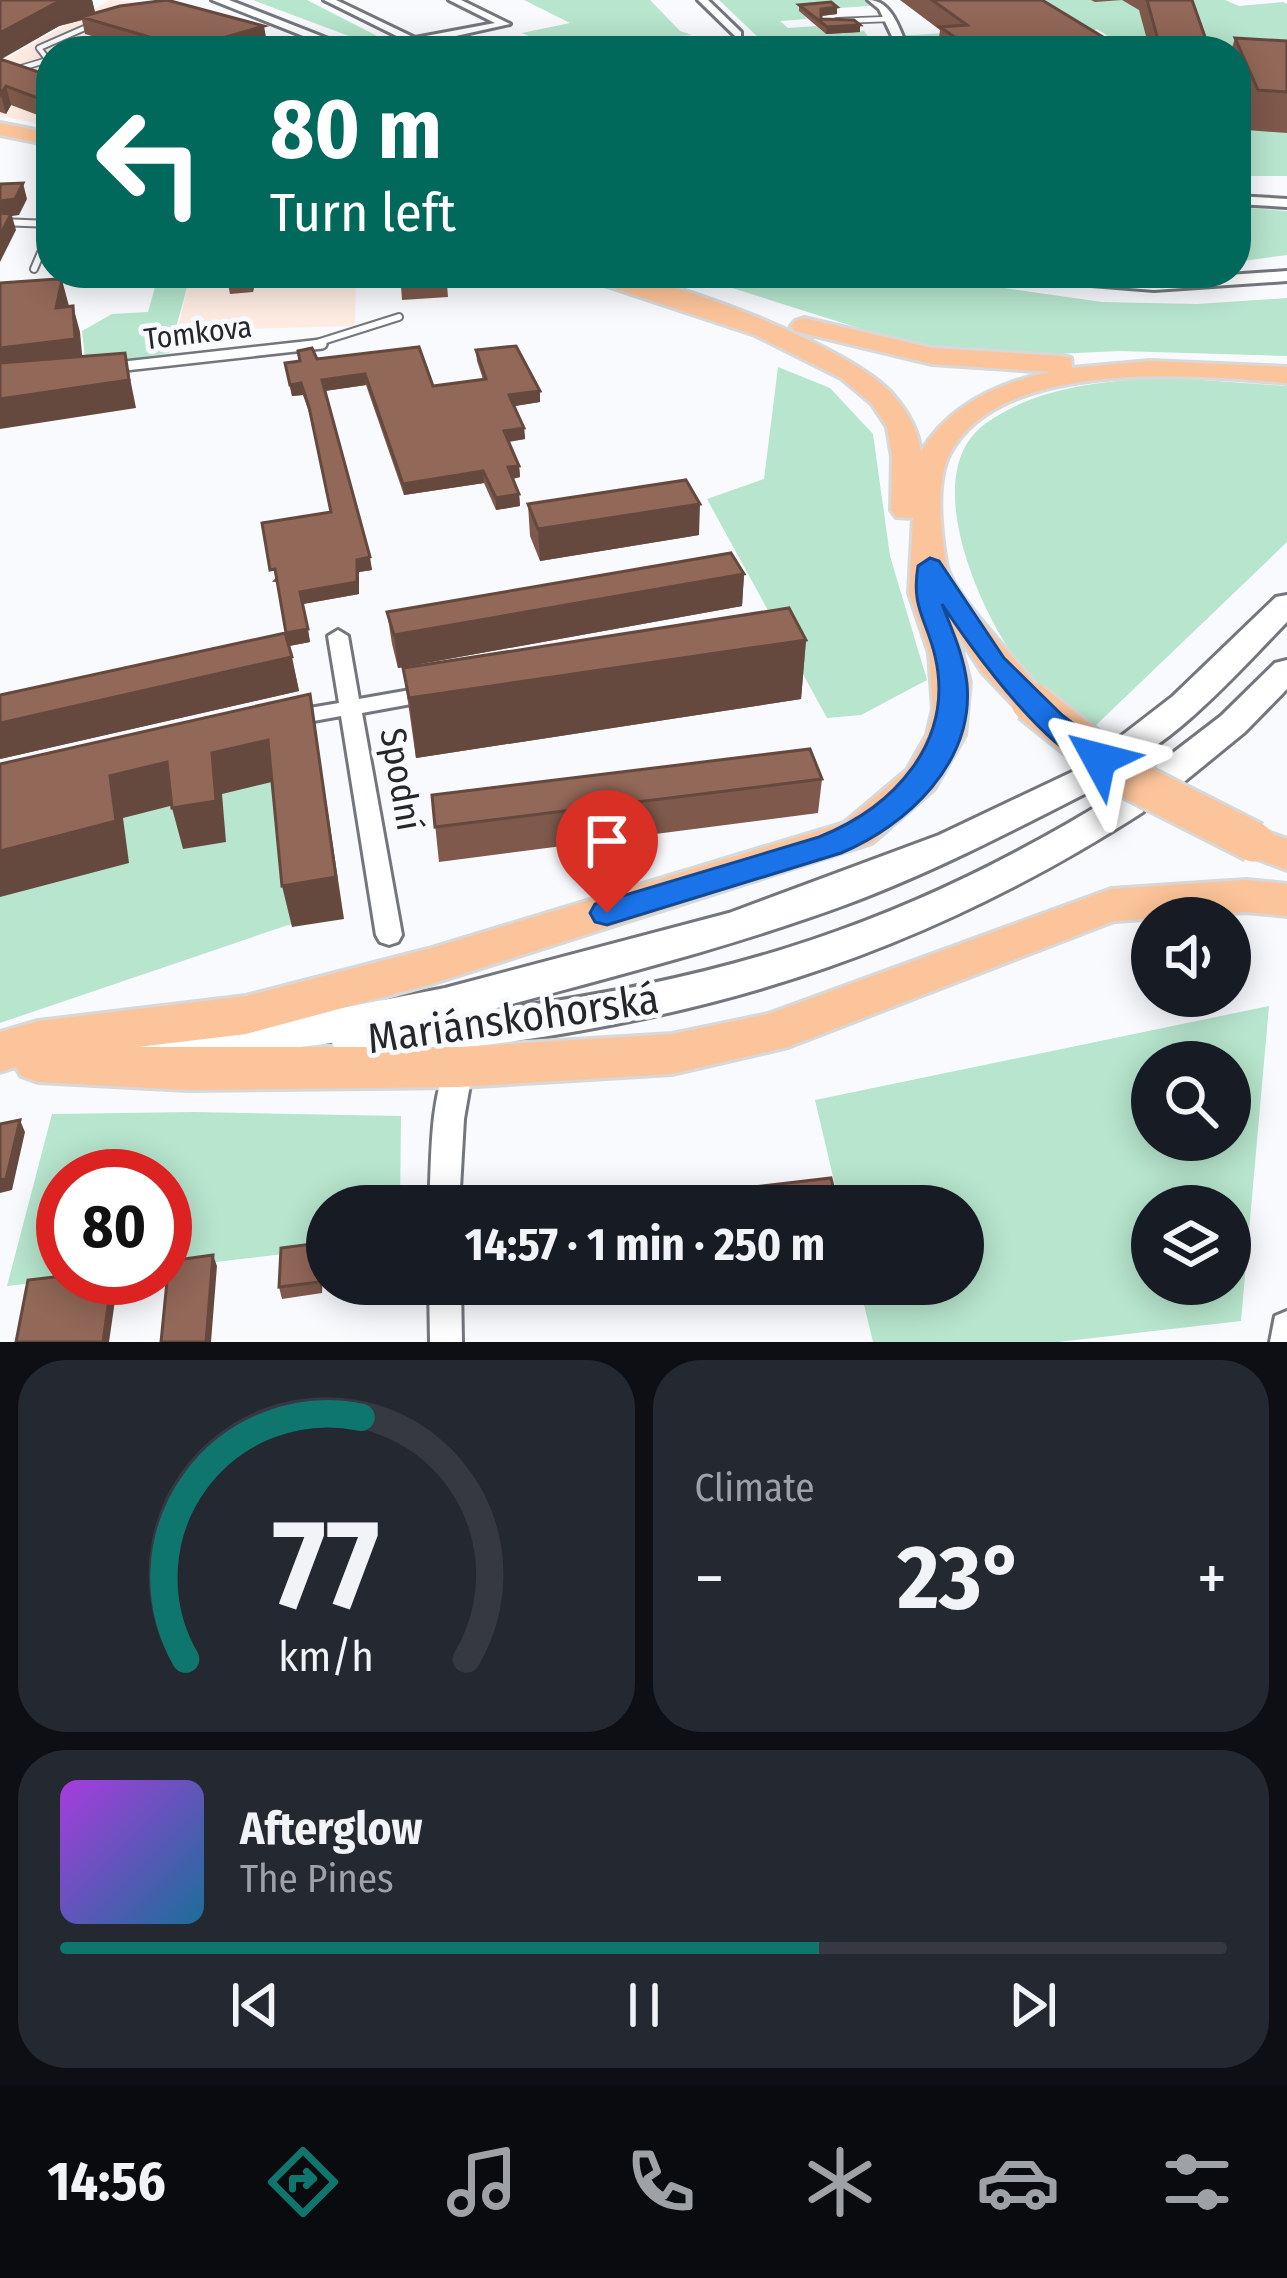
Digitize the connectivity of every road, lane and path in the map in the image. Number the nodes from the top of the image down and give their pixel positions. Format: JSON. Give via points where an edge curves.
{"nodes":[{"id":1,"x":218,"y":0,"type":"edge"},
{"id":2,"x":329,"y":0,"type":"edge"},
{"id":3,"x":454,"y":0,"type":"edge"},
{"id":4,"x":703,"y":0,"type":"edge"},
{"id":5,"x":873,"y":0,"type":"edge"},
{"id":6,"x":888,"y":19,"type":"junction"},
{"id":7,"x":101,"y":21,"type":"edge"},
{"id":8,"x":825,"y":21,"type":"edge"},
{"id":9,"x":738,"y":34,"type":"dead end"},
{"id":10,"x":450,"y":35,"type":"joint"},
{"id":11,"x":67,"y":36,"type":"edge"},
{"id":12,"x":313,"y":36,"type":"edge"},
{"id":13,"x":400,"y":36,"type":"edge"},
{"id":14,"x":445,"y":36,"type":"edge"},
{"id":15,"x":896,"y":36,"type":"edge"},
{"id":16,"x":36,"y":64,"type":"edge"},
{"id":17,"x":29,"y":79,"type":"edge"},
{"id":18,"x":0,"y":129,"type":"edge"},
{"id":19,"x":36,"y":136,"type":"edge"},
{"id":20,"x":0,"y":140,"type":"edge"},
{"id":21,"x":36,"y":147,"type":"edge"},
{"id":22,"x":1251,"y":201,"type":"edge"},
{"id":23,"x":1287,"y":203,"type":"edge"},
{"id":24,"x":0,"y":222,"type":"edge"},
{"id":25,"x":36,"y":226,"type":"edge"},
{"id":26,"x":36,"y":264,"type":"edge"},
{"id":27,"x":34,"y":269,"type":"dead end"},
{"id":28,"x":1287,"y":276,"type":"edge"},
{"id":29,"x":1251,"y":278,"type":"edge"},
{"id":30,"x":653,"y":288,"type":"edge"},
{"id":31,"x":673,"y":288,"type":"edge"},
{"id":32,"x":695,"y":298,"type":"junction"},
{"id":33,"x":399,"y":317,"type":"dead end"},
{"id":34,"x":1119,"y":369,"type":"junction"},
{"id":35,"x":103,"y":370,"type":"edge"},
{"id":36,"x":1272,"y":370,"type":"edge"},
{"id":37,"x":930,"y":566,"type":"junction"},
{"id":38,"x":1287,"y":604,"type":"edge"},
{"id":39,"x":338,"y":636,"type":"dead end"},
{"id":40,"x":1287,"y":670,"type":"edge"},
{"id":41,"x":462,"y":689,"type":"edge"},
{"id":42,"x":349,"y":705,"type":"junction"},
{"id":43,"x":256,"y":726,"type":"edge"},
{"id":44,"x":1270,"y":849,"type":"edge"},
{"id":45,"x":1287,"y":900,"type":"edge"},
{"id":46,"x":389,"y":935,"type":"dead end"},
{"id":47,"x":27,"y":1060,"type":"edge"},
{"id":48,"x":459,"y":1067,"type":"junction"},
{"id":49,"x":445,"y":1185,"type":"edge"},
{"id":50,"x":445,"y":1305,"type":"edge"},
{"id":51,"x":1287,"y":1327,"type":"edge"},
{"id":52,"x":446,"y":1342,"type":"edge"},
{"id":53,"x":1286,"y":1342,"type":"edge"}],
"edges":[{"from":1,"to":12,"type":"street"},
{"from":2,"to":13,"type":"street"},
{"from":3,"to":10,"type":"street","via":[[505,25]]},
{"from":4,"to":9,"type":"street"},
{"from":5,"to":6,"type":"street"},
{"from":6,"to":8,"type":"lane"},
{"from":6,"to":15,"type":"street"},
{"from":7,"to":11,"type":"lane"},
{"from":10,"to":14,"type":"street"},
{"from":16,"to":17,"type":"lane","via":[[8,72]]},
{"from":18,"to":19,"type":"highway"},
{"from":20,"to":21,"type":"highway"},
{"from":22,"to":23,"type":"street"},
{"from":24,"to":25,"type":"lane"},
{"from":26,"to":27,"type":"lane"},
{"from":28,"to":29,"type":"street"},
{"from":30,"to":32,"type":"highway"},
{"from":31,"to":32,"type":"highway"},
{"from":32,"to":34,"type":"highway","via":[[890,352]]},
{"from":32,"to":37,"type":"highway","via":[[820,354],[884,398],[904,440],[907,520]]},
{"from":33,"to":35,"type":"lane","name":"Tomkova","via":[[318,345]]},
{"from":34,"to":36,"type":"highway"},
{"from":34,"to":37,"type":"highway","via":[[1027,386],[948,434],[927,485]]},
{"from":37,"to":44,"type":"highway","bridge":true,"via":[[994,664],[1031,702],[1124,776]]},
{"from":37,"to":47,"type":"highway","via":[[926,595],[948,655],[951,720],[922,780],[858,833],[403,975],[246,1016],[38,1040]]},
{"from":38,"to":47,"type":"main road","name":"Mariánskohorská","via":[[1185,704],[1104,766],[835,893],[392,1016]]},
{"from":39,"to":42,"type":"street","name":"Spodní"},
{"from":40,"to":47,"type":"main road","name":"Mariánskohorská","via":[[1146,792],[994,886],[754,977],[418,1037]]},
{"from":41,"to":42,"type":"street"},
{"from":42,"to":43,"type":"street"},
{"from":42,"to":46,"type":"street","name":"Spodní"},
{"from":45,"to":48,"type":"highway","via":[[1111,905],[771,1033],[672,1054]]},
{"from":47,"to":48,"type":"highway","via":[[188,1070]]},
{"from":48,"to":49,"type":"street"},
{"from":50,"to":52,"type":"street"},
{"from":51,"to":53,"type":"street"}]}
